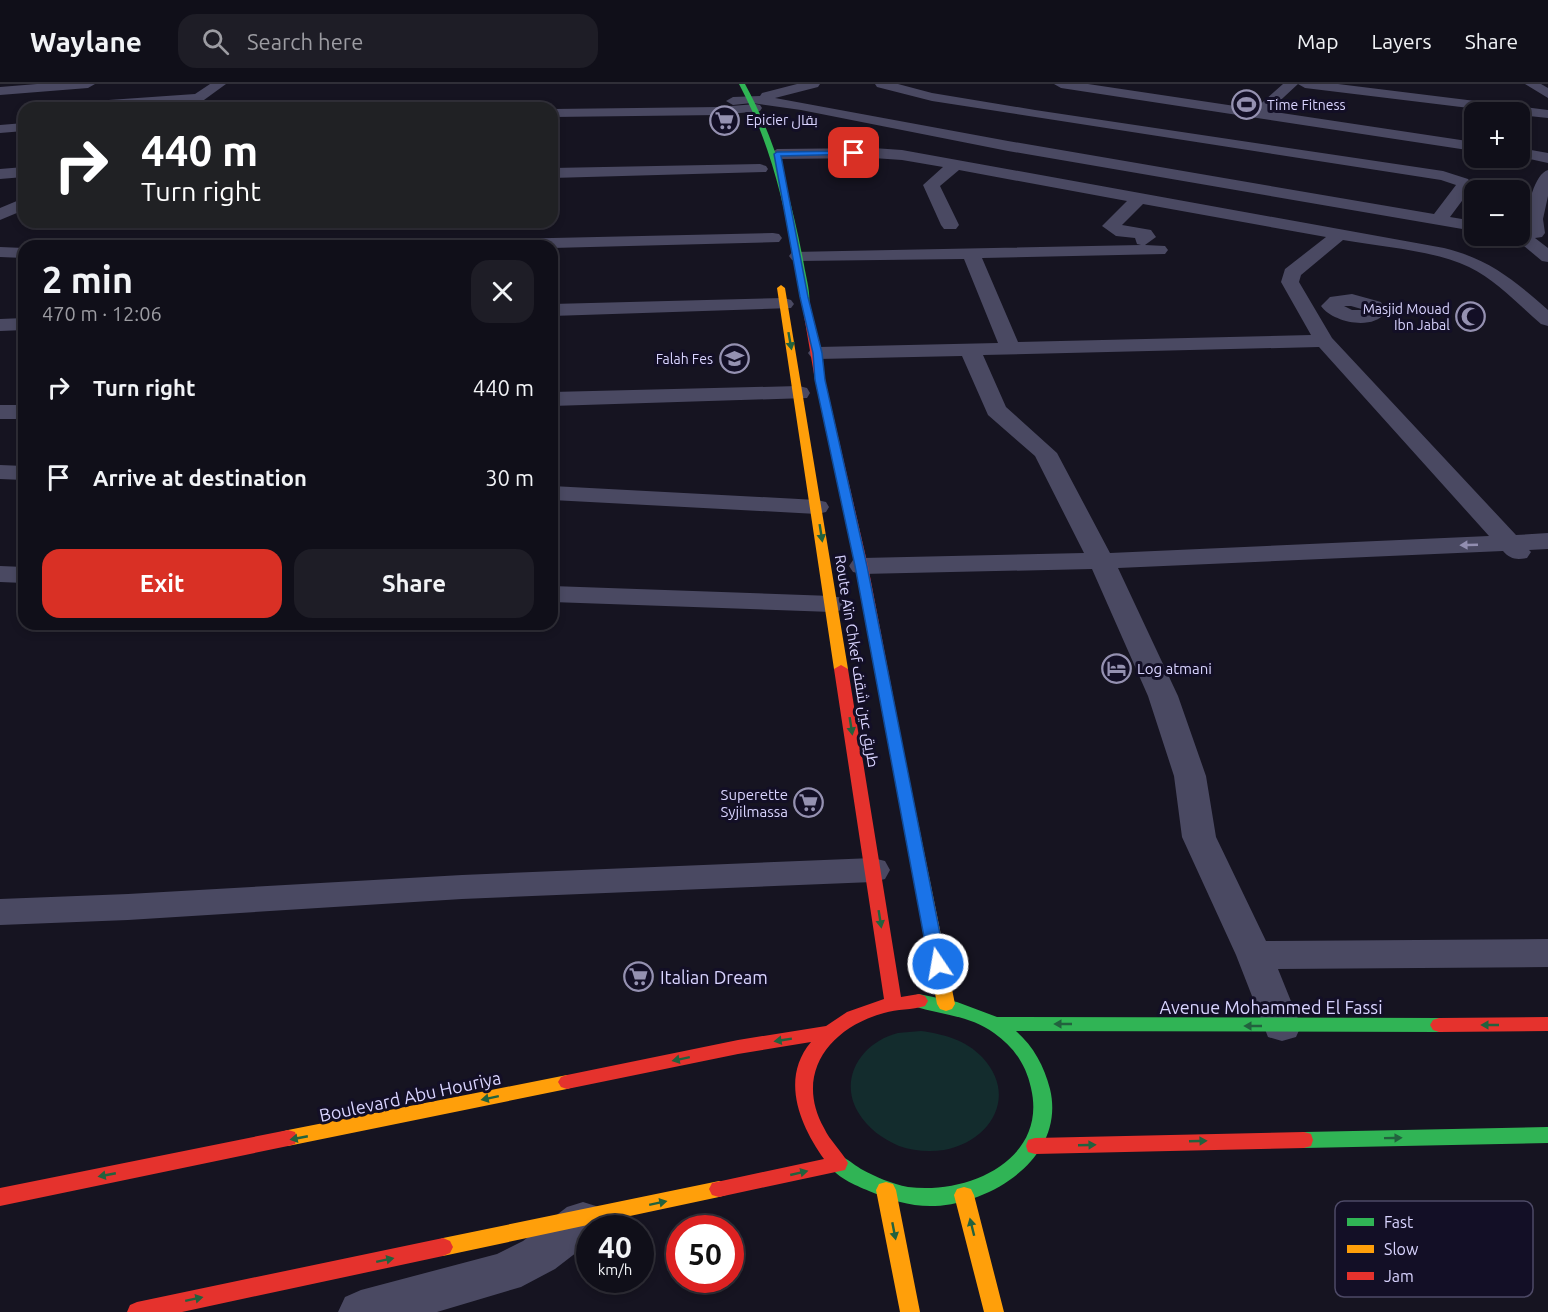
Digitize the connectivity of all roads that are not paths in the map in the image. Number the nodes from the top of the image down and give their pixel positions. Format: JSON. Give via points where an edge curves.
{"nodes":[{"id":1,"x":87,"y":84,"type":"edge"},
{"id":2,"x":219,"y":84,"type":"edge"},
{"id":3,"x":742,"y":84,"type":"edge"},
{"id":4,"x":813,"y":84,"type":"edge"},
{"id":5,"x":882,"y":84,"type":"edge"},
{"id":6,"x":1061,"y":84,"type":"edge"},
{"id":7,"x":1291,"y":84,"type":"edge"},
{"id":8,"x":1305,"y":84,"type":"edge"},
{"id":9,"x":1532,"y":84,"type":"edge"},
{"id":10,"x":0,"y":91,"type":"edge"},
{"id":11,"x":1548,"y":94,"type":"edge"},
{"id":12,"x":198,"y":98,"type":"junction"},
{"id":13,"x":139,"y":102,"type":"edge"},
{"id":14,"x":192,"y":102,"type":"edge"},
{"id":15,"x":755,"y":103,"type":"junction"},
{"id":16,"x":558,"y":113,"type":"edge"},
{"id":17,"x":1259,"y":113,"type":"junction"},
{"id":18,"x":1548,"y":114,"type":"edge"},
{"id":19,"x":18,"y":128,"type":"edge"},
{"id":20,"x":0,"y":129,"type":"edge"},
{"id":21,"x":1464,"y":145,"type":"edge"},
{"id":22,"x":777,"y":154,"type":"junction"},
{"id":23,"x":1530,"y":155,"type":"edge"},
{"id":24,"x":1548,"y":158,"type":"edge"},
{"id":25,"x":955,"y":165,"type":"junction"},
{"id":26,"x":760,"y":170,"type":"dead end"},
{"id":27,"x":18,"y":172,"type":"edge"},
{"id":28,"x":558,"y":173,"type":"edge"},
{"id":29,"x":0,"y":174,"type":"edge"},
{"id":30,"x":1548,"y":176,"type":"edge"},
{"id":31,"x":1138,"y":199,"type":"junction"},
{"id":32,"x":18,"y":206,"type":"edge"},
{"id":33,"x":0,"y":215,"type":"edge"},
{"id":34,"x":1438,"y":220,"type":"junction"},
{"id":35,"x":1464,"y":224,"type":"edge"},
{"id":36,"x":950,"y":225,"type":"dead end"},
{"id":37,"x":1122,"y":232,"type":"dead end"},
{"id":38,"x":1531,"y":233,"type":"edge"},
{"id":39,"x":1340,"y":234,"type":"junction"},
{"id":40,"x":773,"y":238,"type":"dead end"},
{"id":41,"x":558,"y":243,"type":"edge"},
{"id":42,"x":1159,"y":250,"type":"dead end"},
{"id":43,"x":0,"y":252,"type":"edge"},
{"id":44,"x":18,"y":253,"type":"edge"},
{"id":45,"x":971,"y":254,"type":"junction"},
{"id":46,"x":798,"y":256,"type":"junction"},
{"id":47,"x":1548,"y":257,"type":"edge"},
{"id":48,"x":778,"y":271,"type":"dead end"},
{"id":49,"x":1293,"y":289,"type":"junction"},
{"id":50,"x":784,"y":304,"type":"junction"},
{"id":51,"x":558,"y":310,"type":"edge"},
{"id":52,"x":1548,"y":320,"type":"edge"},
{"id":53,"x":18,"y":324,"type":"edge"},
{"id":54,"x":0,"y":325,"type":"edge"},
{"id":55,"x":1322,"y":338,"type":"junction"},
{"id":56,"x":1011,"y":349,"type":"junction"},
{"id":57,"x":970,"y":350,"type":"junction"},
{"id":58,"x":818,"y":353,"type":"junction"},
{"id":59,"x":799,"y":393,"type":"junction"},
{"id":60,"x":558,"y":399,"type":"edge"},
{"id":61,"x":0,"y":412,"type":"edge"},
{"id":62,"x":18,"y":412,"type":"edge"},
{"id":63,"x":0,"y":472,"type":"edge"},
{"id":64,"x":18,"y":473,"type":"edge"},
{"id":65,"x":558,"y":493,"type":"edge"},
{"id":66,"x":817,"y":507,"type":"junction"},
{"id":67,"x":1548,"y":541,"type":"edge"},
{"id":68,"x":1528,"y":554,"type":"edge"},
{"id":69,"x":1104,"y":568,"type":"junction"},
{"id":70,"x":0,"y":574,"type":"edge"},
{"id":71,"x":18,"y":574,"type":"edge"},
{"id":72,"x":863,"y":574,"type":"junction"},
{"id":73,"x":558,"y":594,"type":"edge"},
{"id":74,"x":832,"y":604,"type":"junction"},
{"id":75,"x":873,"y":870,"type":"junction"},
{"id":76,"x":0,"y":912,"type":"edge"},
{"id":77,"x":1548,"y":953,"type":"edge"},
{"id":78,"x":1254,"y":955,"type":"junction"},
{"id":79,"x":893,"y":1002,"type":"junction"},
{"id":80,"x":946,"y":1004,"type":"junction"},
{"id":81,"x":995,"y":1024,"type":"junction"},
{"id":82,"x":1548,"y":1024,"type":"edge"},
{"id":83,"x":1282,"y":1026,"type":"junction"},
{"id":84,"x":828,"y":1032,"type":"junction"},
{"id":85,"x":1548,"y":1135,"type":"edge"},
{"id":86,"x":1035,"y":1146,"type":"junction"},
{"id":87,"x":838,"y":1164,"type":"junction"},
{"id":88,"x":886,"y":1190,"type":"junction"},
{"id":89,"x":964,"y":1195,"type":"junction"},
{"id":90,"x":0,"y":1197,"type":"edge"},
{"id":91,"x":603,"y":1215,"type":"edge"},
{"id":92,"x":576,"y":1221,"type":"edge"},
{"id":93,"x":576,"y":1226,"type":"edge"},
{"id":94,"x":137,"y":1312,"type":"edge"},
{"id":95,"x":361,"y":1312,"type":"edge"},
{"id":96,"x":910,"y":1312,"type":"edge"},
{"id":97,"x":994,"y":1312,"type":"edge"}],
"edges":[{"from":1,"to":10,"type":"street"},
{"from":2,"to":12,"type":"street"},
{"from":3,"to":15,"type":"main road","name":"Route Aïn Chkef طريق عين شقف"},
{"from":4,"to":15,"type":"street"},
{"from":5,"to":34,"type":"street","via":[[932,97],[1462,182],[1465,186]]},
{"from":6,"to":17,"type":"street"},
{"from":7,"to":17,"type":"street"},
{"from":8,"to":18,"type":"street"},
{"from":9,"to":11,"type":"street"},
{"from":12,"to":13,"type":"street"},
{"from":12,"to":14,"type":"street"},
{"from":15,"to":16,"type":"street"},
{"from":15,"to":22,"type":"main road","name":"Route Aïn Chkef طريق عين شقف"},
{"from":15,"to":34,"type":"street","via":[[801,106]]},
{"from":17,"to":21,"type":"street"},
{"from":19,"to":20,"type":"street"},
{"from":22,"to":25,"type":"street","via":[[887,153]]},
{"from":22,"to":46,"type":"main road","name":"Route Aïn Chkef طريق عين شقف"},
{"from":23,"to":24,"type":"street"},
{"from":25,"to":31,"type":"street"},
{"from":25,"to":36,"type":"street","via":[[931,184]]},
{"from":26,"to":28,"type":"street"},
{"from":27,"to":29,"type":"street"},
{"from":30,"to":38,"type":"street"},
{"from":31,"to":37,"type":"street","via":[[1112,223],[1113,228]]},
{"from":31,"to":39,"type":"street"},
{"from":32,"to":33,"type":"street"},
{"from":34,"to":35,"type":"street"},
{"from":38,"to":47,"type":"street"},
{"from":39,"to":49,"type":"street","via":[[1292,273]]},
{"from":39,"to":52,"type":"street","via":[[1476,262]]},
{"from":40,"to":41,"type":"street"},
{"from":42,"to":45,"type":"street"},
{"from":43,"to":44,"type":"street"},
{"from":45,"to":46,"type":"street"},
{"from":45,"to":56,"type":"street"},
{"from":46,"to":58,"type":"main road","name":"Route Aïn Chkef طريق عين شقف"},
{"from":48,"to":50,"type":"main road","name":"Route Aïn Chkef طريق عين شقف"},
{"from":49,"to":55,"type":"street"},
{"from":49,"to":55,"type":"street","via":[[1342,308],[1340,322]]},
{"from":50,"to":51,"type":"street"},
{"from":50,"to":59,"type":"main road","name":"Route Aïn Chkef طريق عين شقف","one_way":true},
{"from":53,"to":54,"type":"street"},
{"from":55,"to":56,"type":"street"},
{"from":55,"to":68,"type":"street"},
{"from":56,"to":57,"type":"street"},
{"from":57,"to":58,"type":"street"},
{"from":57,"to":69,"type":"street","via":[[996,410],[1045,453]]},
{"from":58,"to":72,"type":"main road","name":"Route Aïn Chkef طريق عين شقف","via":[[820,380]]},
{"from":59,"to":60,"type":"street"},
{"from":59,"to":66,"type":"main road","name":"Route Aïn Chkef طريق عين شقف"},
{"from":61,"to":62,"type":"street"},
{"from":63,"to":64,"type":"street"},
{"from":65,"to":66,"type":"street"},
{"from":66,"to":74,"type":"main road","name":"Route Aïn Chkef طريق عين شقف","one_way":true},
{"from":67,"to":68,"type":"street"},
{"from":68,"to":69,"type":"street"},
{"from":69,"to":72,"type":"street"},
{"from":69,"to":78,"type":"street","via":[[1163,696],[1190,776],[1199,837]]},
{"from":70,"to":71,"type":"street"},
{"from":72,"to":80,"type":"main road","name":"Route Aïn Chkef طريق عين شقف"},
{"from":73,"to":74,"type":"street"},
{"from":74,"to":75,"type":"main road","name":"Route Aïn Chkef طريق عين شقف","one_way":true},
{"from":75,"to":76,"type":"street"},
{"from":75,"to":79,"type":"main road","name":"Route Aïn Chkef طريق عين شقف","one_way":true},
{"from":77,"to":78,"type":"street"},
{"from":78,"to":83,"type":"street"},
{"from":79,"to":80,"type":"main road"},
{"from":79,"to":84,"type":"main road","via":[[868,1008]]},
{"from":80,"to":81,"type":"main road"},
{"from":83,"to":81,"type":"main road","name":"Avenue Mohammed El Fassi","one_way":true},
{"from":81,"to":86,"type":"main road","via":[[1029,1056],[1039,1076],[1045,1096],[1044,1122]]},
{"from":82,"to":83,"type":"main road","name":"Avenue Mohammed El Fassi","one_way":true},
{"from":84,"to":87,"type":"main road","via":[[811,1055],[802,1082],[804,1110],[816,1139]]},
{"from":84,"to":90,"type":"main road","name":"Boulevard Abu Houriya","one_way":true},
{"from":86,"to":85,"type":"main road","one_way":true},
{"from":86,"to":89,"type":"main road","via":[[1013,1171]]},
{"from":87,"to":88,"type":"main road"},
{"from":91,"to":87,"type":"main road","one_way":true},
{"from":88,"to":89,"type":"main road","via":[[925,1198]]},
{"from":88,"to":96,"type":"main road","one_way":true},
{"from":97,"to":89,"type":"main road","one_way":true},
{"from":94,"to":92,"type":"main road","one_way":true},
{"from":93,"to":95,"type":"street","via":[[539,1255],[505,1272]]}]}
